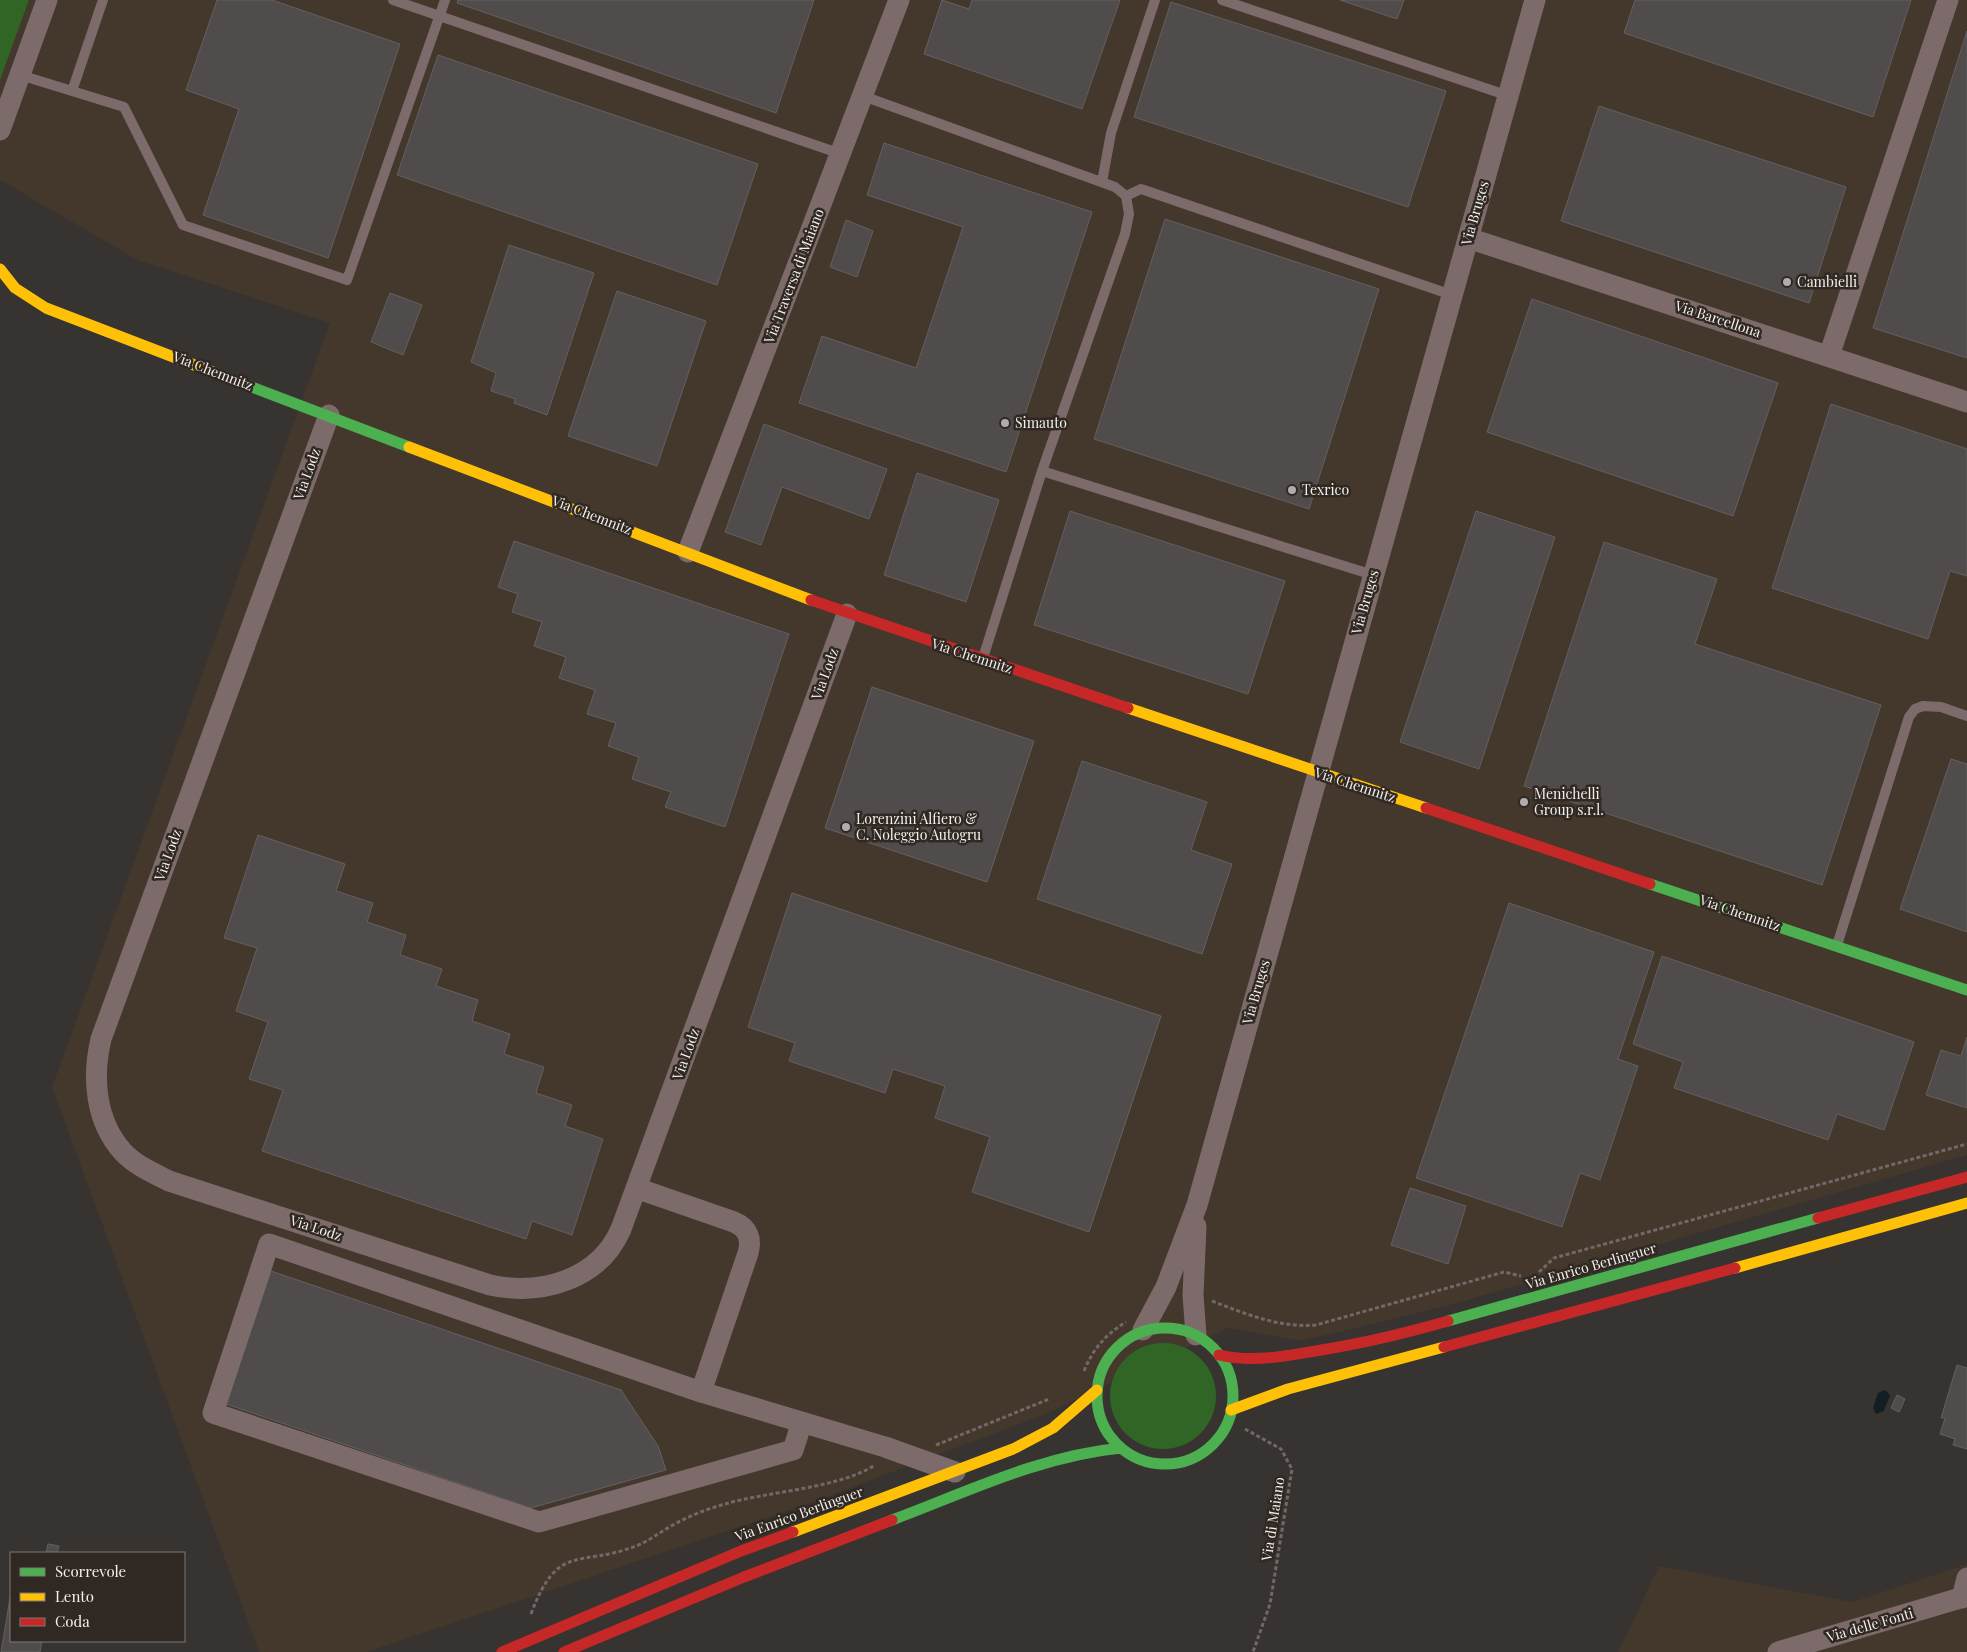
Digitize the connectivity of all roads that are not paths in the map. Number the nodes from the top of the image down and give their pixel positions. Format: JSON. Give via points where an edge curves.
{"nodes":[{"id":1,"x":46,"y":0,"type":"edge"},
{"id":2,"x":103,"y":0,"type":"edge"},
{"id":3,"x":393,"y":0,"type":"edge"},
{"id":4,"x":445,"y":0,"type":"edge"},
{"id":5,"x":899,"y":0,"type":"edge"},
{"id":6,"x":1155,"y":0,"type":"edge"},
{"id":7,"x":1222,"y":0,"type":"edge"},
{"id":8,"x":1535,"y":0,"type":"edge"},
{"id":9,"x":1948,"y":0,"type":"edge"},
{"id":10,"x":440,"y":16,"type":"junction"},
{"id":11,"x":20,"y":75,"type":"junction"},
{"id":12,"x":72,"y":91,"type":"junction"},
{"id":13,"x":863,"y":96,"type":"junction"},
{"id":14,"x":1508,"y":96,"type":"junction"},
{"id":15,"x":0,"y":130,"type":"edge"},
{"id":16,"x":840,"y":154,"type":"junction"},
{"id":17,"x":1102,"y":182,"type":"junction"},
{"id":18,"x":1126,"y":196,"type":"junction"},
{"id":19,"x":1468,"y":238,"type":"junction"},
{"id":20,"x":0,"y":269,"type":"edge"},
{"id":21,"x":1452,"y":295,"type":"junction"},
{"id":22,"x":1829,"y":356,"type":"junction"},
{"id":23,"x":1967,"y":402,"type":"edge"},
{"id":24,"x":329,"y":415,"type":"junction"},
{"id":25,"x":1042,"y":471,"type":"junction"},
{"id":26,"x":688,"y":552,"type":"junction"},
{"id":27,"x":1373,"y":575,"type":"junction"},
{"id":28,"x":847,"y":614,"type":"junction"},
{"id":29,"x":982,"y":659,"type":"junction"},
{"id":30,"x":1967,"y":716,"type":"edge"},
{"id":31,"x":1317,"y":772,"type":"junction"},
{"id":32,"x":1837,"y":946,"type":"junction"},
{"id":33,"x":1967,"y":990,"type":"edge"},
{"id":34,"x":1967,"y":1177,"type":"edge"},
{"id":35,"x":636,"y":1188,"type":"junction"},
{"id":36,"x":1967,"y":1203,"type":"edge"},
{"id":37,"x":1197,"y":1205,"type":"junction"},
{"id":38,"x":1138,"y":1324,"type":"junction"},
{"id":39,"x":1196,"y":1335,"type":"junction"},
{"id":40,"x":1219,"y":1355,"type":"junction"},
{"id":41,"x":1097,"y":1390,"type":"junction"},
{"id":42,"x":701,"y":1392,"type":"junction"},
{"id":43,"x":1229,"y":1415,"type":"junction"},
{"id":44,"x":802,"y":1422,"type":"junction"},
{"id":45,"x":1121,"y":1448,"type":"junction"},
{"id":46,"x":955,"y":1472,"type":"junction"},
{"id":47,"x":1965,"y":1591,"type":"edge"},
{"id":48,"x":502,"y":1652,"type":"edge"},
{"id":49,"x":564,"y":1652,"type":"edge"},
{"id":50,"x":1778,"y":1652,"type":"edge"}],
"edges":[{"from":1,"to":11,"type":"street"},
{"from":2,"to":12,"type":"lane"},
{"from":3,"to":10,"type":"lane"},
{"from":4,"to":10,"type":"lane"},
{"from":5,"to":13,"type":"street","name":"Via Traversa di Maiano"},
{"from":6,"to":17,"type":"lane","via":[[1111,133]]},
{"from":7,"to":14,"type":"lane"},
{"from":8,"to":14,"type":"street","name":"Via Bruges"},
{"from":9,"to":22,"type":"street"},
{"from":10,"to":12,"type":"lane","via":[[347,280],[183,225],[124,107]]},
{"from":10,"to":16,"type":"lane"},
{"from":11,"to":12,"type":"lane"},
{"from":11,"to":15,"type":"street"},
{"from":13,"to":16,"type":"street","name":"Via Traversa di Maiano"},
{"from":13,"to":17,"type":"lane"},
{"from":14,"to":19,"type":"street","name":"Via Bruges"},
{"from":16,"to":26,"type":"street","name":"Via Traversa di Maiano"},
{"from":17,"to":18,"type":"lane","via":[[1116,187]]},
{"from":18,"to":21,"type":"lane","via":[[1141,188]]},
{"from":18,"to":25,"type":"lane","via":[[1129,214],[1125,234]]},
{"from":19,"to":21,"type":"street","name":"Via Bruges"},
{"from":19,"to":22,"type":"street","name":"Via Barcellona"},
{"from":20,"to":24,"type":"main road","name":"Via Chemnitz","via":[[15,288],[46,308]]},
{"from":21,"to":27,"type":"street","name":"Via Bruges"},
{"from":22,"to":23,"type":"street","name":"Via Barcellona"},
{"from":24,"to":26,"type":"main road","name":"Via Chemnitz"},
{"from":24,"to":35,"type":"street","name":"Via Lodz","via":[[101,1039],[96,1058],[99,1107],[123,1152],[168,1181],[507,1288],[546,1287],[588,1269],[616,1241]]},
{"from":25,"to":27,"type":"lane"},
{"from":25,"to":29,"type":"lane"},
{"from":26,"to":28,"type":"main road","name":"Via Chemnitz"},
{"from":27,"to":31,"type":"street","name":"Via Bruges"},
{"from":28,"to":29,"type":"main road","name":"Via Chemnitz"},
{"from":28,"to":35,"type":"street","name":"Via Lodz"},
{"from":29,"to":31,"type":"main road","name":"Via Chemnitz"},
{"from":30,"to":32,"type":"lane","via":[[1932,706],[1916,708],[1909,717]]},
{"from":31,"to":32,"type":"main road","name":"Via Chemnitz"},
{"from":31,"to":37,"type":"street","name":"Via Bruges"},
{"from":32,"to":33,"type":"main road","name":"Via Chemnitz"},
{"from":34,"to":40,"type":"main road","name":"Via Enrico Berlinguer","via":[[1379,1340],[1266,1360]]},
{"from":35,"to":42,"type":"street","via":[[734,1222],[749,1236],[748,1253]]},
{"from":36,"to":43,"type":"main road","via":[[1272,1394]]},
{"from":37,"to":38,"type":"street","name":"Via Bruges","via":[[1166,1287]]},
{"from":37,"to":39,"type":"street","name":"Via Bruges","via":[[1193,1295]]},
{"from":38,"to":39,"type":"main road"},
{"from":38,"to":41,"type":"main road","via":[[1109,1357]]},
{"from":39,"to":40,"type":"main road"},
{"from":40,"to":43,"type":"main road","via":[[1231,1384]]},
{"from":41,"to":45,"type":"main road","via":[[1102,1422]]},
{"from":41,"to":46,"type":"main road","name":"Via Enrico Berlinguer","via":[[1040,1436]]},
{"from":42,"to":44,"type":"street"},
{"from":42,"to":44,"type":"street","via":[[269,1244],[213,1413],[539,1522],[793,1450]]},
{"from":43,"to":45,"type":"main road","via":[[1210,1446],[1182,1462],[1150,1462]]},
{"from":44,"to":46,"type":"street"},
{"from":45,"to":49,"type":"main road","via":[[1072,1454],[962,1493],[751,1572]]},
{"from":46,"to":48,"type":"main road","name":"Via Enrico Berlinguer","via":[[740,1551]]},
{"from":47,"to":50,"type":"street","name":"Via delle Fonti"}]}
